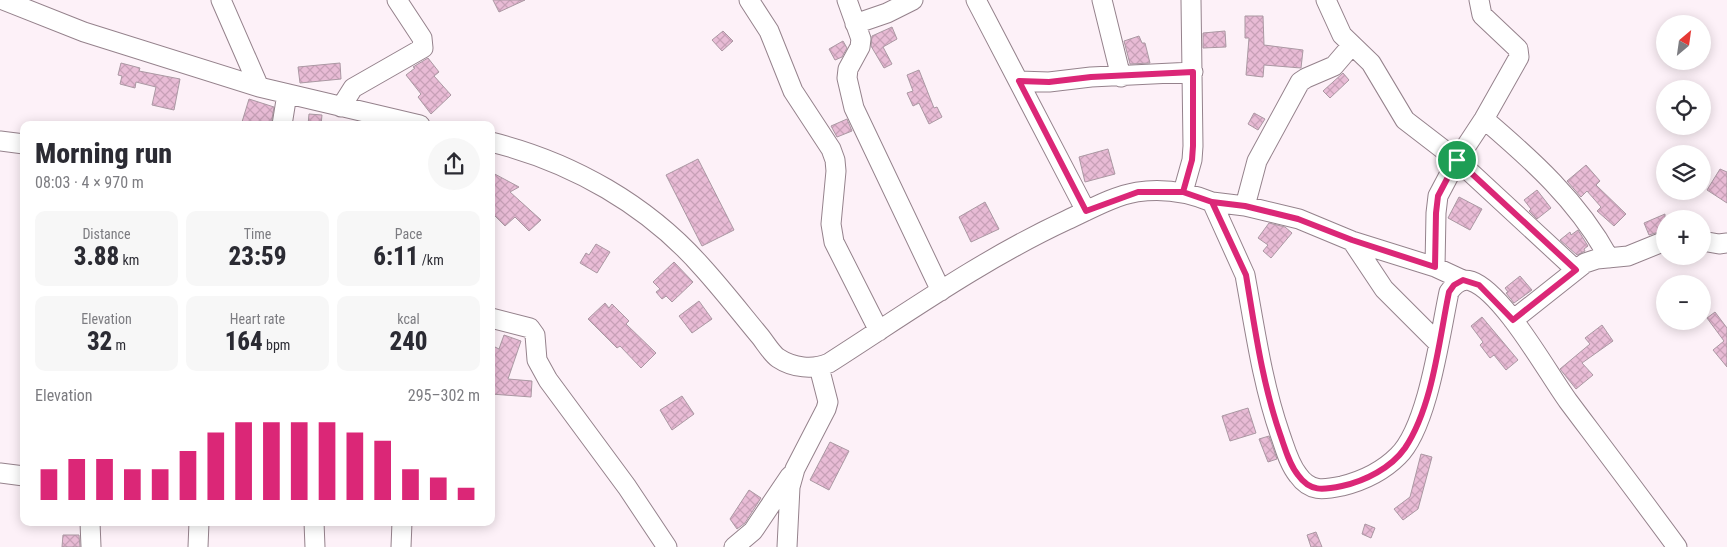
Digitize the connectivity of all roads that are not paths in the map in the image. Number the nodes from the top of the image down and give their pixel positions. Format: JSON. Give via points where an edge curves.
{"nodes":[{"id":1,"x":3,"y":0,"type":"edge"},
{"id":2,"x":221,"y":0,"type":"edge"},
{"id":3,"x":397,"y":0,"type":"edge"},
{"id":4,"x":749,"y":0,"type":"edge"},
{"id":5,"x":847,"y":0,"type":"edge"},
{"id":6,"x":913,"y":0,"type":"edge"},
{"id":7,"x":976,"y":0,"type":"edge"},
{"id":8,"x":1102,"y":0,"type":"edge"},
{"id":9,"x":1191,"y":0,"type":"edge"},
{"id":10,"x":1326,"y":0,"type":"edge"},
{"id":11,"x":1480,"y":0,"type":"edge"},
{"id":12,"x":856,"y":24,"type":"junction"},
{"id":13,"x":1352,"y":45,"type":"junction"},
{"id":14,"x":1193,"y":72,"type":"junction"},
{"id":15,"x":1121,"y":77,"type":"junction"},
{"id":16,"x":1019,"y":81,"type":"junction"},
{"id":17,"x":259,"y":87,"type":"junction"},
{"id":18,"x":287,"y":94,"type":"junction"},
{"id":19,"x":341,"y":107,"type":"junction"},
{"id":20,"x":1484,"y":119,"type":"junction"},
{"id":21,"x":283,"y":121,"type":"edge"},
{"id":22,"x":399,"y":121,"type":"edge"},
{"id":23,"x":0,"y":141,"type":"edge"},
{"id":24,"x":495,"y":143,"type":"edge"},
{"id":25,"x":20,"y":144,"type":"edge"},
{"id":26,"x":1457,"y":160,"type":"junction"},
{"id":27,"x":1183,"y":192,"type":"junction"},
{"id":28,"x":1212,"y":202,"type":"junction"},
{"id":29,"x":1245,"y":206,"type":"junction"},
{"id":30,"x":1086,"y":211,"type":"junction"},
{"id":31,"x":1352,"y":240,"type":"junction"},
{"id":32,"x":1711,"y":243,"type":"edge"},
{"id":33,"x":1727,"y":243,"type":"edge"},
{"id":34,"x":1656,"y":245,"type":"edge"},
{"id":35,"x":1609,"y":258,"type":"junction"},
{"id":36,"x":1435,"y":267,"type":"junction"},
{"id":37,"x":1576,"y":270,"type":"junction"},
{"id":38,"x":1463,"y":280,"type":"junction"},
{"id":39,"x":941,"y":291,"type":"junction"},
{"id":40,"x":495,"y":319,"type":"edge"},
{"id":41,"x":1513,"y":320,"type":"junction"},
{"id":42,"x":879,"y":331,"type":"junction"},
{"id":43,"x":1438,"y":344,"type":"junction"},
{"id":44,"x":819,"y":367,"type":"junction"},
{"id":45,"x":795,"y":469,"type":"junction"},
{"id":46,"x":0,"y":474,"type":"edge"},
{"id":47,"x":20,"y":476,"type":"edge"},
{"id":48,"x":90,"y":526,"type":"edge"},
{"id":49,"x":200,"y":526,"type":"edge"},
{"id":50,"x":314,"y":526,"type":"edge"},
{"id":51,"x":402,"y":526,"type":"edge"},
{"id":52,"x":91,"y":547,"type":"edge"},
{"id":53,"x":198,"y":547,"type":"edge"},
{"id":54,"x":315,"y":547,"type":"edge"},
{"id":55,"x":401,"y":547,"type":"edge"},
{"id":56,"x":667,"y":547,"type":"edge"},
{"id":57,"x":734,"y":547,"type":"edge"},
{"id":58,"x":787,"y":547,"type":"edge"},
{"id":59,"x":1677,"y":547,"type":"edge"}],
"edges":[{"from":1,"to":17,"type":"street","via":[[84,32]]},
{"from":2,"to":17,"type":"street"},
{"from":3,"to":19,"type":"street","via":[[422,38],[423,48],[353,88]]},
{"from":4,"to":42,"type":"street","via":[[769,31],[793,90],[831,149],[836,171],[831,224],[834,242]]},
{"from":5,"to":12,"type":"street"},
{"from":6,"to":12,"type":"street"},
{"from":7,"to":16,"type":"street"},
{"from":8,"to":15,"type":"street"},
{"from":9,"to":14,"type":"street"},
{"from":10,"to":13,"type":"street","via":[[1337,26]]},
{"from":11,"to":20,"type":"street","via":[[1482,15],[1520,53],[1517,64]]},
{"from":12,"to":39,"type":"street","via":[[860,47],[848,69],[848,88],[854,108]]},
{"from":13,"to":26,"type":"street","via":[[1371,63],[1405,120]]},
{"from":13,"to":29,"type":"street","via":[[1334,66],[1300,82],[1257,161]]},
{"from":14,"to":15,"type":"street"},
{"from":14,"to":27,"type":"street","via":[[1192,160]]},
{"from":15,"to":16,"type":"street"},
{"from":16,"to":30,"type":"street"},
{"from":17,"to":18,"type":"street"},
{"from":18,"to":19,"type":"street"},
{"from":18,"to":21,"type":"street"},
{"from":19,"to":22,"type":"street"},
{"from":20,"to":26,"type":"street"},
{"from":20,"to":35,"type":"street","via":[[1540,168],[1571,202]]},
{"from":23,"to":25,"type":"street"},
{"from":24,"to":44,"type":"street","via":[[566,169],[636,206],[667,230],[702,267],[778,358],[803,367]]},
{"from":26,"to":36,"type":"street","via":[[1438,196]]},
{"from":26,"to":37,"type":"street"},
{"from":27,"to":28,"type":"street"},
{"from":27,"to":30,"type":"street","via":[[1138,192]]},
{"from":28,"to":29,"type":"street"},
{"from":28,"to":43,"type":"street","via":[[1246,275],[1267,396],[1290,462],[1305,484],[1325,490],[1360,482],[1397,457],[1411,438],[1424,406]]},
{"from":29,"to":31,"type":"street","via":[[1298,219]]},
{"from":30,"to":39,"type":"street","via":[[1020,242]]},
{"from":31,"to":36,"type":"street"},
{"from":31,"to":43,"type":"street","via":[[1384,289]]},
{"from":32,"to":33,"type":"street"},
{"from":34,"to":35,"type":"street","via":[[1633,255]]},
{"from":35,"to":37,"type":"street","via":[[1590,261]]},
{"from":36,"to":38,"type":"street"},
{"from":37,"to":41,"type":"street"},
{"from":38,"to":41,"type":"street","via":[[1479,285]]},
{"from":38,"to":43,"type":"street","via":[[1449,292]]},
{"from":39,"to":42,"type":"street"},
{"from":40,"to":56,"type":"street","via":[[530,328],[535,335],[538,360],[548,380]]},
{"from":41,"to":59,"type":"street"},
{"from":42,"to":44,"type":"street"},
{"from":44,"to":45,"type":"street","via":[[828,402]]},
{"from":45,"to":57,"type":"street","via":[[753,530]]},
{"from":45,"to":58,"type":"street","via":[[790,487]]},
{"from":46,"to":47,"type":"street"},
{"from":48,"to":52,"type":"street"},
{"from":49,"to":53,"type":"street"},
{"from":50,"to":54,"type":"street"},
{"from":51,"to":55,"type":"street"}]}
